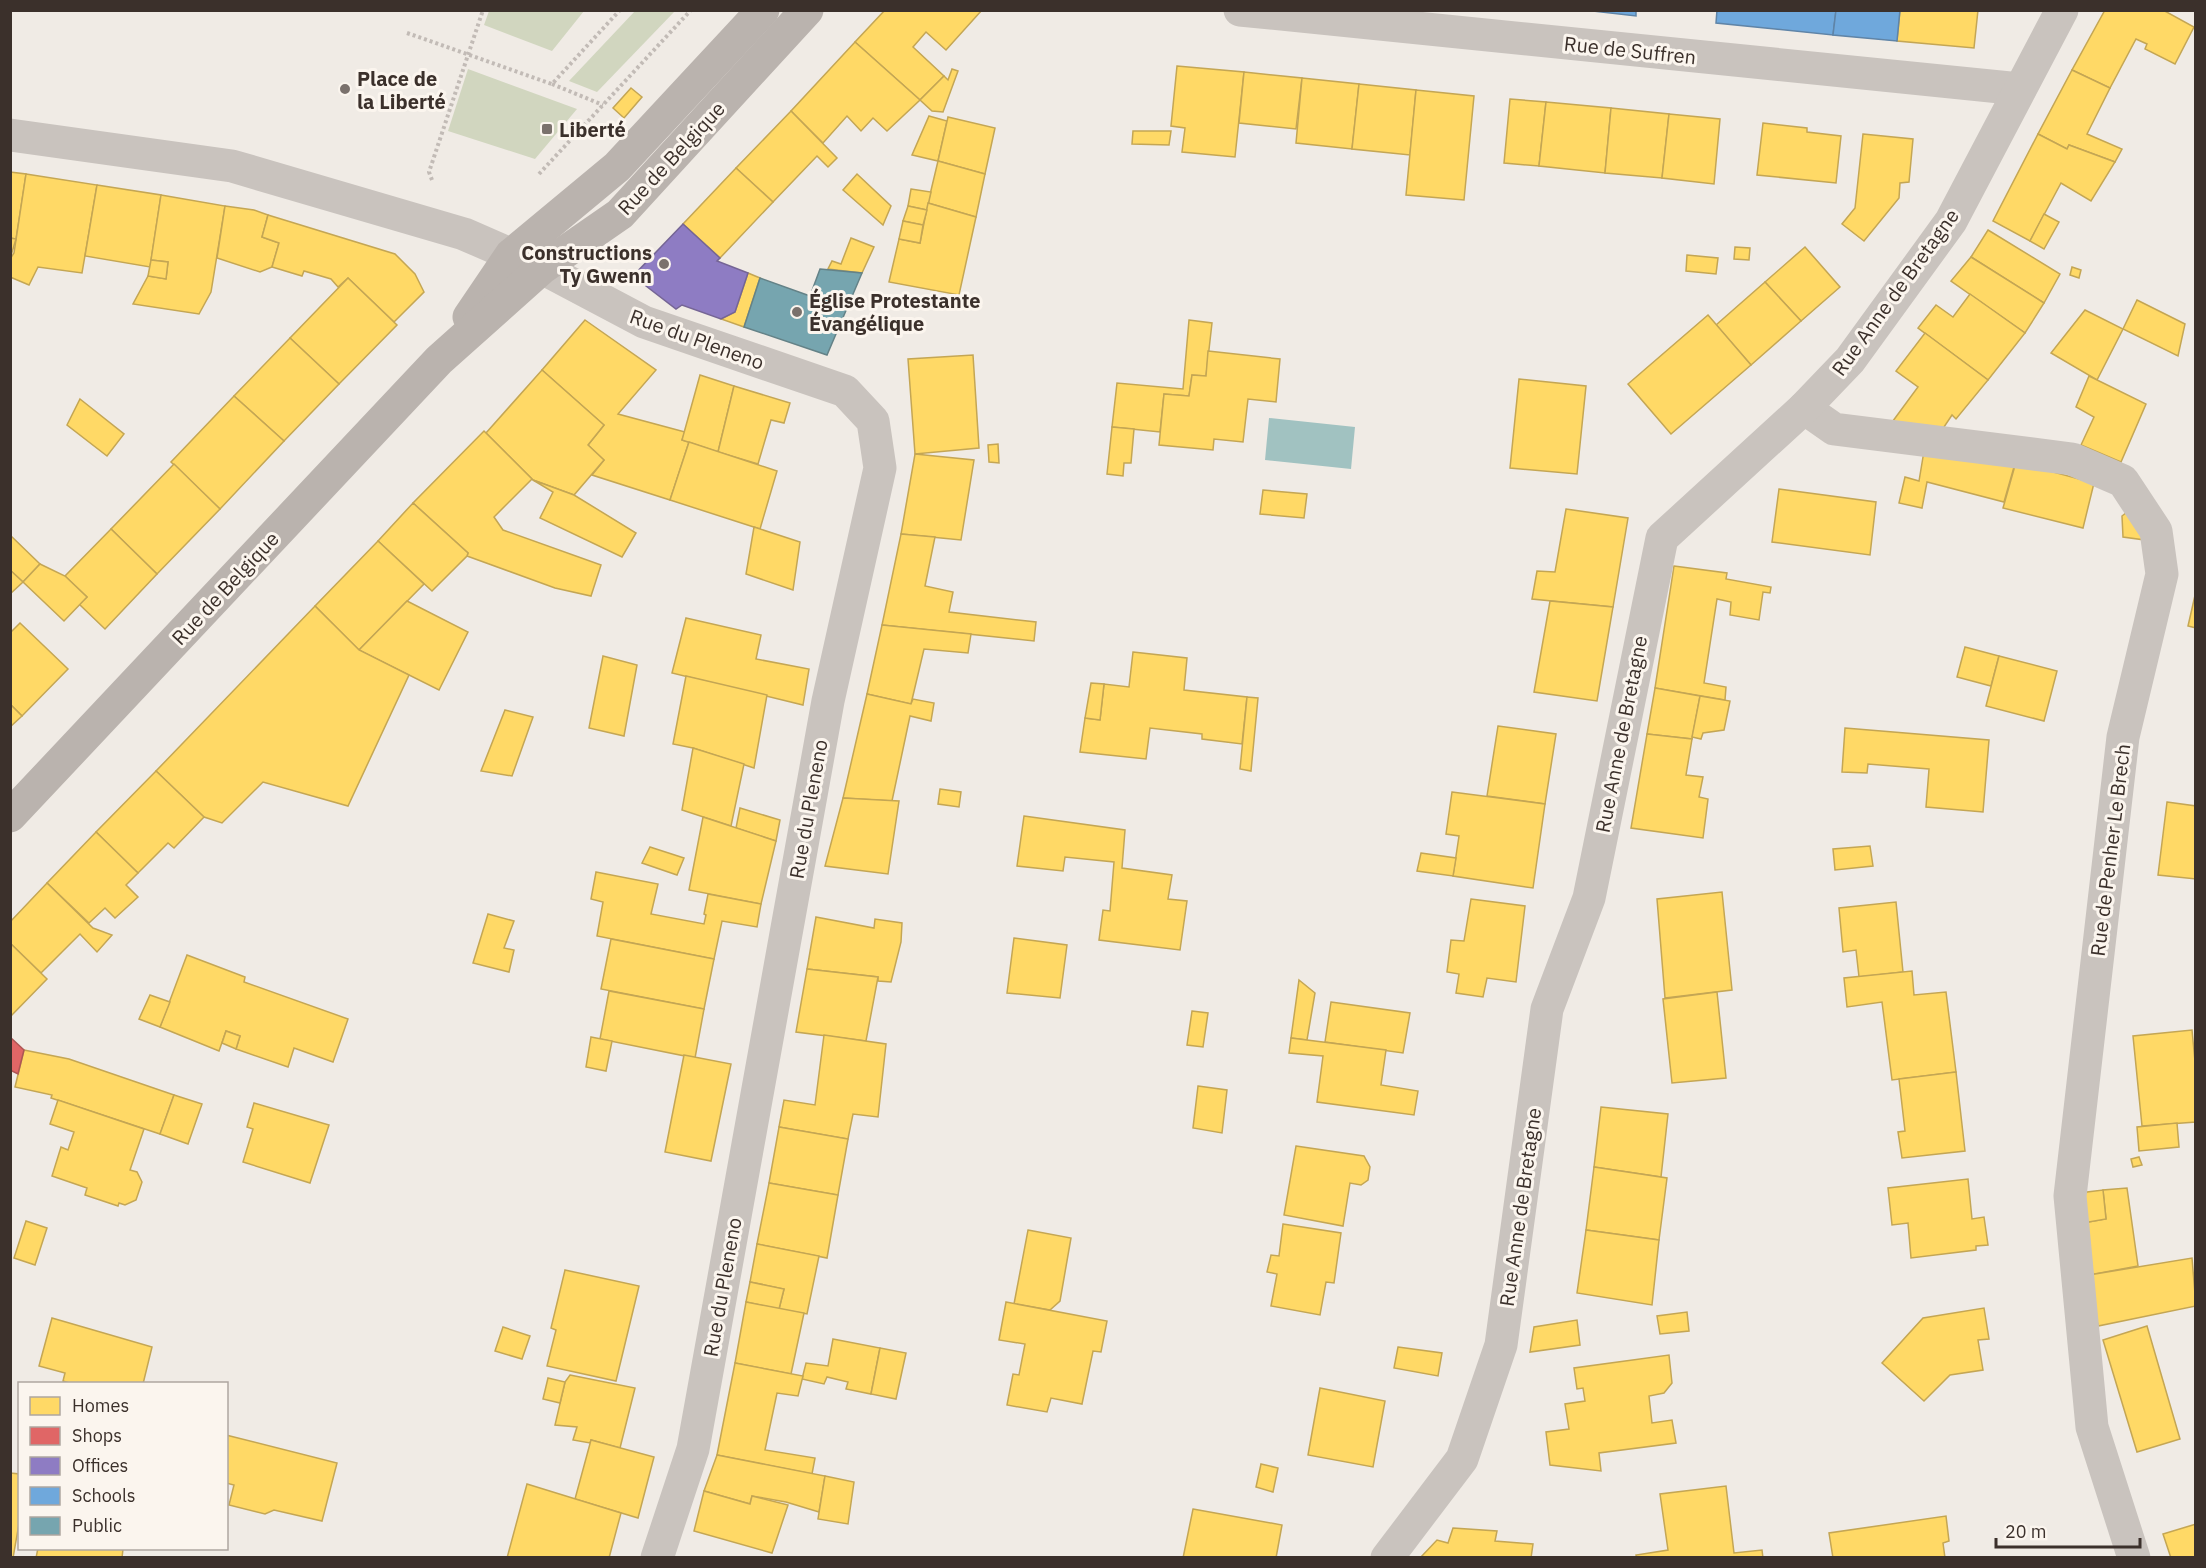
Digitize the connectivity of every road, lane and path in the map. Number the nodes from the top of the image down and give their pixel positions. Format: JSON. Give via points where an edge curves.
{"nodes":[{"id":1,"x":483,"y":10,"type":"edge"},
{"id":2,"x":620,"y":10,"type":"edge"},
{"id":3,"x":691,"y":10,"type":"edge"},
{"id":4,"x":763,"y":10,"type":"edge"},
{"id":5,"x":807,"y":10,"type":"edge"},
{"id":6,"x":1240,"y":10,"type":"edge"},
{"id":7,"x":2062,"y":10,"type":"edge"},
{"id":8,"x":407,"y":33,"type":"dead end"},
{"id":9,"x":467,"y":55,"type":"junction"},
{"id":10,"x":552,"y":84,"type":"junction"},
{"id":11,"x":2020,"y":89,"type":"junction"},
{"id":12,"x":603,"y":105,"type":"junction"},
{"id":13,"x":10,"y":135,"type":"edge"},
{"id":14,"x":534,"y":178,"type":"dead end"},
{"id":15,"x":434,"y":186,"type":"dead end"},
{"id":16,"x":511,"y":255,"type":"junction"},
{"id":17,"x":542,"y":268,"type":"junction"},
{"id":18,"x":439,"y":360,"type":"junction"},
{"id":19,"x":1804,"y":408,"type":"junction"},
{"id":20,"x":10,"y":816,"type":"edge"},
{"id":21,"x":657,"y":1557,"type":"edge"},
{"id":22,"x":1387,"y":1557,"type":"edge"},
{"id":23,"x":2134,"y":1557,"type":"edge"}],
"edges":[{"from":1,"to":9,"type":"path"},
{"from":2,"to":10,"type":"path"},
{"from":3,"to":12,"type":"path"},
{"from":4,"to":16,"type":"main road","name":"Rue de Belgique","via":[[617,167]]},
{"from":5,"to":17,"type":"main road","name":"Rue de Belgique","via":[[620,214]]},
{"from":6,"to":11,"type":"street","name":"Rue de Suffren"},
{"from":7,"to":11,"type":"street","name":"Rue Anne de Bretagne"},
{"from":8,"to":9,"type":"path"},
{"from":9,"to":10,"type":"path"},
{"from":9,"to":15,"type":"path","via":[[429,172]]},
{"from":10,"to":12,"type":"path"},
{"from":11,"to":19,"type":"street","name":"Rue Anne de Bretagne","via":[[1951,221],[1850,360]]},
{"from":12,"to":14,"type":"path"},
{"from":13,"to":16,"type":"street","via":[[232,166],[464,234]]},
{"from":16,"to":17,"type":"street"},
{"from":16,"to":18,"type":"main road","name":"Rue de Belgique"},
{"from":17,"to":18,"type":"main road","name":"Rue de Belgique"},
{"from":17,"to":21,"type":"street","name":"Rue du Pleneno","via":[[644,322],[845,391],[873,421],[880,468],[828,701],[693,1449]]},
{"from":18,"to":20,"type":"main road","name":"Rue de Belgique"},
{"from":19,"to":22,"type":"street","name":"Rue Anne de Bretagne","via":[[1662,538],[1588,898],[1547,1010],[1501,1345],[1462,1459]]},
{"from":19,"to":23,"type":"street","name":"Rue de Penher Le Brech","via":[[1834,429],[2072,459],[2123,481],[2157,531],[2162,574],[2123,737],[2070,1196],[2092,1427]]}]}
